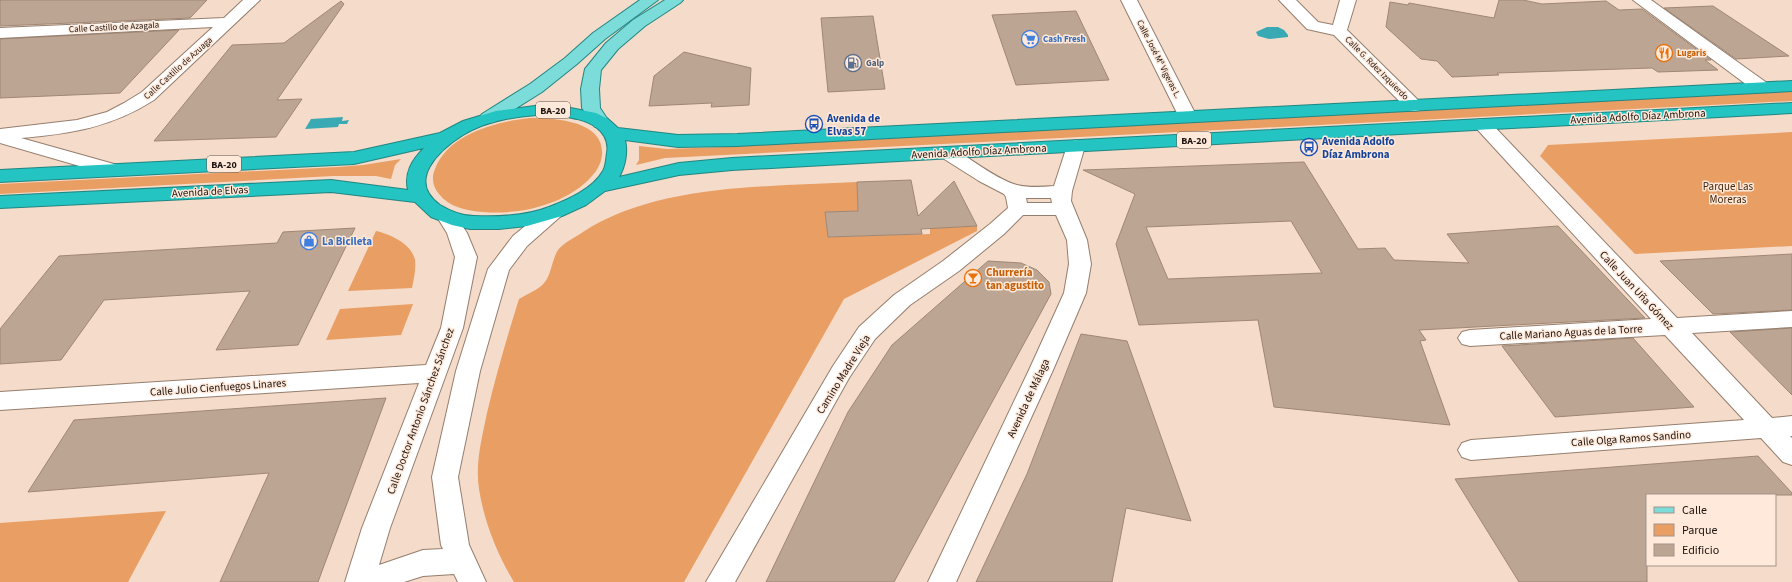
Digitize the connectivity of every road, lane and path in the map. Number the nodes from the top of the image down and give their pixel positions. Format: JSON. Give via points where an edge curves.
{"nodes":[{"id":1,"x":252,"y":0,"type":"edge"},
{"id":2,"x":650,"y":0,"type":"edge"},
{"id":3,"x":675,"y":0,"type":"edge"},
{"id":4,"x":1129,"y":0,"type":"edge"},
{"id":5,"x":1287,"y":0,"type":"edge"},
{"id":6,"x":1348,"y":0,"type":"edge"},
{"id":7,"x":1641,"y":0,"type":"edge"},
{"id":8,"x":228,"y":22,"type":"junction"},
{"id":9,"x":1339,"y":31,"type":"junction"},
{"id":10,"x":0,"y":33,"type":"edge"},
{"id":11,"x":1792,"y":86,"type":"edge"},
{"id":12,"x":1761,"y":87,"type":"junction"},
{"id":13,"x":1414,"y":106,"type":"junction"},
{"id":14,"x":1792,"y":108,"type":"edge"},
{"id":15,"x":1188,"y":117,"type":"junction"},
{"id":16,"x":488,"y":118,"type":"junction"},
{"id":17,"x":1482,"y":124,"type":"junction"},
{"id":18,"x":607,"y":128,"type":"junction"},
{"id":19,"x":0,"y":134,"type":"edge"},
{"id":20,"x":0,"y":137,"type":"edge"},
{"id":21,"x":446,"y":138,"type":"junction"},
{"id":22,"x":1076,"y":146,"type":"junction"},
{"id":23,"x":948,"y":153,"type":"junction"},
{"id":24,"x":114,"y":170,"type":"junction"},
{"id":25,"x":0,"y":176,"type":"edge"},
{"id":26,"x":599,"y":187,"type":"junction"},
{"id":27,"x":419,"y":197,"type":"junction"},
{"id":28,"x":1015,"y":200,"type":"junction"},
{"id":29,"x":1062,"y":200,"type":"junction"},
{"id":30,"x":0,"y":202,"type":"edge"},
{"id":31,"x":554,"y":212,"type":"junction"},
{"id":32,"x":447,"y":217,"type":"junction"},
{"id":33,"x":1792,"y":319,"type":"edge"},
{"id":34,"x":1671,"y":326,"type":"junction"},
{"id":35,"x":1470,"y":338,"type":"dead end"},
{"id":36,"x":435,"y":373,"type":"junction"},
{"id":37,"x":0,"y":401,"type":"edge"},
{"id":38,"x":1792,"y":426,"type":"edge"},
{"id":39,"x":1766,"y":427,"type":"junction"},
{"id":40,"x":1471,"y":450,"type":"dead end"},
{"id":41,"x":1792,"y":455,"type":"edge"},
{"id":42,"x":468,"y":572,"type":"edge"},
{"id":43,"x":359,"y":582,"type":"edge"},
{"id":44,"x":372,"y":582,"type":"edge"},
{"id":45,"x":720,"y":582,"type":"edge"},
{"id":46,"x":942,"y":582,"type":"edge"}],
"edges":[{"from":1,"to":8,"type":"street","name":"Calle Castillo de Azuaga"},
{"from":2,"to":16,"type":"main road","via":[[599,36],[554,74]]},
{"from":3,"to":18,"type":"main road","via":[[639,23],[612,46],[593,69],[591,108]]},
{"from":4,"to":15,"type":"street","name":"Calle José Mª Vigeras L."},
{"from":5,"to":9,"type":"street","via":[[1313,26]]},
{"from":6,"to":9,"type":"street"},
{"from":7,"to":12,"type":"street"},
{"from":8,"to":10,"type":"street","name":"Calle Castillo de Azagala"},
{"from":8,"to":19,"type":"street","name":"Calle Castillo de Azuaga","via":[[148,96],[118,115],[99,122],[59,130]]},
{"from":9,"to":13,"type":"street","name":"Calle G. Rdez Izquierdo"},
{"from":11,"to":12,"type":"highway","name":"Avenida Adolfo Díaz Ambrona","number":"BA-20"},
{"from":12,"to":13,"type":"highway","name":"Avenida Adolfo Díaz Ambrona","number":"BA-20"},
{"from":13,"to":15,"type":"highway","name":"Avenida Adolfo Díaz Ambrona","number":"BA-20"},
{"from":14,"to":17,"type":"highway","name":"Avenida Adolfo Díaz Ambrona","number":"BA-20"},
{"from":15,"to":18,"type":"highway","name":"Avenida Adolfo Díaz Ambrona","number":"BA-20","via":[[737,140],[678,141]]},
{"from":16,"to":18,"type":"highway","number":"BA-20","via":[[518,111],[550,109],[582,114]]},
{"from":16,"to":21,"type":"highway","number":"BA-20"},
{"from":17,"to":22,"type":"highway","name":"Avenida Adolfo Díaz Ambrona","number":"BA-20"},
{"from":17,"to":34,"type":"street","name":"Calle Juan Uña Gómez"},
{"from":18,"to":26,"type":"highway","number":"BA-20","via":[[619,146],[613,170]]},
{"from":20,"to":24,"type":"street"},
{"from":21,"to":24,"type":"highway","number":"BA-20","via":[[354,158]]},
{"from":21,"to":27,"type":"highway","number":"BA-20","via":[[424,159],[416,178]]},
{"from":22,"to":23,"type":"highway","name":"Avenida Adolfo Díaz Ambrona","number":"BA-20"},
{"from":22,"to":29,"type":"street"},
{"from":23,"to":26,"type":"highway","name":"Avenida Adolfo Díaz Ambrona","number":"BA-20","via":[[679,169]]},
{"from":23,"to":28,"type":"street"},
{"from":24,"to":25,"type":"highway","number":"BA-20"},
{"from":26,"to":31,"type":"highway","number":"BA-20","via":[[582,199]]},
{"from":27,"to":30,"type":"highway","name":"Avenida de Elvas","via":[[331,186]]},
{"from":27,"to":32,"type":"highway","number":"BA-20","via":[[433,210]]},
{"from":28,"to":29,"type":"street"},
{"from":28,"to":45,"type":"street","name":"Camino Madre Vieja","via":[[998,229],[902,300],[867,333],[841,372]]},
{"from":29,"to":46,"type":"street","name":"Avenida de Málaga","via":[[1077,240],[1080,264],[1075,293]]},
{"from":31,"to":32,"type":"highway","number":"BA-20","via":[[524,221],[475,223]]},
{"from":31,"to":42,"type":"street","via":[[520,241],[499,269],[468,371],[446,476],[455,545]]},
{"from":32,"to":36,"type":"street","name":"Calle Doctor Antonio Sánchez Sánchez","via":[[457,233],[466,257],[452,328]]},
{"from":33,"to":34,"type":"street","name":"Calle Mariano Aguas de la Torre"},
{"from":34,"to":35,"type":"street","name":"Calle Mariano Aguas de la Torre"},
{"from":34,"to":39,"type":"street","name":"Calle Juan Uña Gómez"},
{"from":36,"to":37,"type":"street","name":"Calle Julio Cienfuegos Linares"},
{"from":36,"to":43,"type":"street","name":"Calle Doctor Antonio Sánchez Sánchez","via":[[376,528]]},
{"from":38,"to":39,"type":"street","name":"Calle Olga Ramos Sandino"},
{"from":39,"to":40,"type":"street","name":"Calle Olga Ramos Sandino"},
{"from":39,"to":41,"type":"street","name":"Calle Juan Uña Gómez"},
{"from":42,"to":44,"type":"street","via":[[423,563]]}]}
